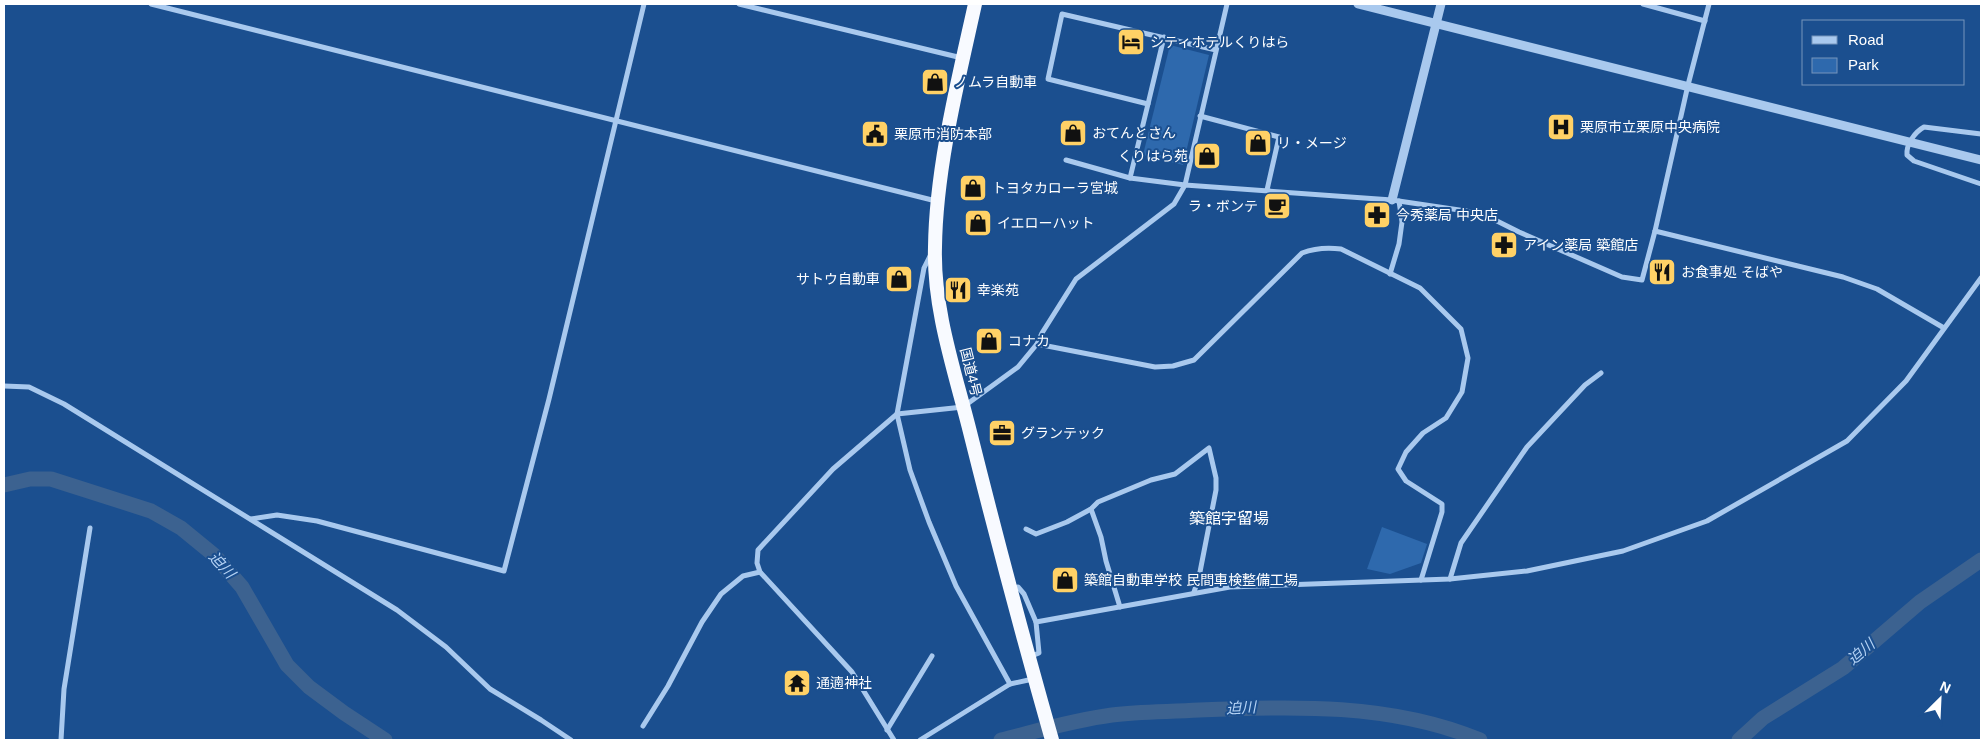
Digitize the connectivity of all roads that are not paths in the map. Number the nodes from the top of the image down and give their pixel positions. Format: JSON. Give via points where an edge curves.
{"nodes":[{"id":1,"x":151,"y":4,"type":"edge"},
{"id":2,"x":644,"y":4,"type":"edge"},
{"id":3,"x":739,"y":4,"type":"edge"},
{"id":4,"x":974,"y":4,"type":"edge"},
{"id":5,"x":1227,"y":4,"type":"edge"},
{"id":6,"x":1358,"y":4,"type":"edge"},
{"id":7,"x":1441,"y":4,"type":"edge"},
{"id":8,"x":1643,"y":4,"type":"edge"},
{"id":9,"x":1709,"y":4,"type":"edge"},
{"id":10,"x":1705,"y":21,"type":"junction"},
{"id":11,"x":1436,"y":23,"type":"junction"},
{"id":12,"x":1164,"y":38,"type":"junction"},
{"id":13,"x":1216,"y":50,"type":"junction"},
{"id":14,"x":963,"y":58,"type":"junction"},
{"id":15,"x":1688,"y":85,"type":"junction"},
{"id":16,"x":1148,"y":104,"type":"junction"},
{"id":17,"x":1200,"y":116,"type":"junction"},
{"id":18,"x":617,"y":121,"type":"junction"},
{"id":19,"x":1981,"y":134,"type":"edge"},
{"id":20,"x":1910,"y":141,"type":"junction"},
{"id":21,"x":1066,"y":160,"type":"dead end"},
{"id":22,"x":1981,"y":160,"type":"edge"},
{"id":23,"x":1130,"y":178,"type":"junction"},
{"id":24,"x":1981,"y":184,"type":"edge"},
{"id":25,"x":1185,"y":185,"type":"junction"},
{"id":26,"x":1267,"y":190,"type":"junction"},
{"id":27,"x":1395,"y":200,"type":"junction"},
{"id":28,"x":937,"y":201,"type":"junction"},
{"id":29,"x":1655,"y":231,"type":"junction"},
{"id":30,"x":935,"y":248,"type":"junction"},
{"id":31,"x":1390,"y":274,"type":"junction"},
{"id":32,"x":1981,"y":278,"type":"edge"},
{"id":33,"x":1944,"y":328,"type":"junction"},
{"id":34,"x":1037,"y":344,"type":"junction"},
{"id":35,"x":1601,"y":373,"type":"dead end"},
{"id":36,"x":4,"y":386,"type":"edge"},
{"id":37,"x":964,"y":407,"type":"junction"},
{"id":38,"x":897,"y":414,"type":"junction"},
{"id":39,"x":1091,"y":509,"type":"junction"},
{"id":40,"x":251,"y":519,"type":"junction"},
{"id":41,"x":90,"y":528,"type":"dead end"},
{"id":42,"x":1026,"y":529,"type":"dead end"},
{"id":43,"x":760,"y":572,"type":"junction"},
{"id":44,"x":1450,"y":579,"type":"junction"},
{"id":45,"x":1421,"y":580,"type":"junction"},
{"id":46,"x":1010,"y":589,"type":"junction"},
{"id":47,"x":1194,"y":592,"type":"junction"},
{"id":48,"x":1120,"y":607,"type":"junction"},
{"id":49,"x":1036,"y":622,"type":"junction"},
{"id":50,"x":932,"y":656,"type":"dead end"},
{"id":51,"x":1029,"y":657,"type":"junction"},
{"id":52,"x":1036,"y":682,"type":"junction"},
{"id":53,"x":1010,"y":684,"type":"junction"},
{"id":54,"x":644,"y":726,"type":"dead end"},
{"id":55,"x":887,"y":730,"type":"junction"},
{"id":56,"x":61,"y":740,"type":"edge"},
{"id":57,"x":571,"y":740,"type":"edge"},
{"id":58,"x":894,"y":740,"type":"edge"},
{"id":59,"x":920,"y":740,"type":"edge"},
{"id":60,"x":1052,"y":740,"type":"edge"}],
"edges":[{"from":1,"to":18,"type":"street"},
{"from":2,"to":18,"type":"street"},
{"from":3,"to":14,"type":"street"},
{"from":4,"to":14,"type":"highway","name":"国道4号"},
{"from":5,"to":13,"type":"street"},
{"from":6,"to":11,"type":"street"},
{"from":7,"to":11,"type":"street"},
{"from":8,"to":10,"type":"street"},
{"from":9,"to":10,"type":"street"},
{"from":10,"to":15,"type":"street"},
{"from":11,"to":15,"type":"street"},
{"from":11,"to":27,"type":"street"},
{"from":12,"to":13,"type":"street"},
{"from":12,"to":16,"type":"street"},
{"from":12,"to":16,"type":"street","via":[[1062,14],[1048,79]]},
{"from":13,"to":17,"type":"street"},
{"from":14,"to":28,"type":"highway","name":"国道4号"},
{"from":15,"to":20,"type":"street"},
{"from":15,"to":29,"type":"street"},
{"from":16,"to":23,"type":"street"},
{"from":17,"to":25,"type":"street"},
{"from":17,"to":26,"type":"street","via":[[1279,137]]},
{"from":18,"to":28,"type":"street"},
{"from":18,"to":40,"type":"street","via":[[504,571],[317,521],[278,515]]},
{"from":19,"to":20,"type":"street","via":[[1924,127]]},
{"from":20,"to":22,"type":"street"},
{"from":20,"to":24,"type":"street","via":[[1906,151],[1909,158]]},
{"from":21,"to":23,"type":"street"},
{"from":23,"to":25,"type":"street"},
{"from":25,"to":26,"type":"street"},
{"from":25,"to":34,"type":"street","via":[[1174,204],[1076,278]]},
{"from":26,"to":27,"type":"street"},
{"from":27,"to":29,"type":"street","via":[[1489,217],[1622,278],[1642,280]]},
{"from":27,"to":31,"type":"street","via":[[1402,222]]},
{"from":28,"to":30,"type":"highway","name":"国道4号"},
{"from":29,"to":33,"type":"street","via":[[1843,277],[1877,290]]},
{"from":30,"to":37,"type":"highway","name":"国道4号","via":[[938,300]]},
{"from":30,"to":38,"type":"street","via":[[924,268]]},
{"from":31,"to":34,"type":"street","via":[[1340,249],[1326,247],[1302,253],[1194,360],[1173,366],[1133,363]]},
{"from":31,"to":45,"type":"street","via":[[1420,288],[1461,329],[1468,358],[1462,392],[1446,418],[1423,433],[1406,452],[1398,470],[1406,481],[1442,504]]},
{"from":32,"to":33,"type":"street"},
{"from":33,"to":44,"type":"street","via":[[1906,381],[1848,440],[1707,521],[1623,551],[1528,571]]},
{"from":34,"to":37,"type":"street","via":[[1018,367]]},
{"from":35,"to":44,"type":"street","via":[[1579,391],[1527,447],[1461,543]]},
{"from":36,"to":40,"type":"street","via":[[29,387],[64,404]]},
{"from":37,"to":38,"type":"street"},
{"from":37,"to":46,"type":"highway","name":"国道4号"},
{"from":38,"to":43,"type":"street","via":[[833,468],[758,550]]},
{"from":38,"to":53,"type":"street","via":[[910,470],[929,522],[956,586]]},
{"from":39,"to":42,"type":"street","via":[[1036,534]]},
{"from":39,"to":47,"type":"street","via":[[1098,502],[1174,474],[1209,448],[1216,490],[1200,577]]},
{"from":39,"to":48,"type":"street"},
{"from":40,"to":57,"type":"street","via":[[397,610],[446,647],[490,689]]},
{"from":41,"to":56,"type":"street","via":[[64,689]]},
{"from":43,"to":54,"type":"street","via":[[743,576],[721,594]]},
{"from":43,"to":55,"type":"street","via":[[852,672]]},
{"from":44,"to":45,"type":"street"},
{"from":45,"to":47,"type":"street","via":[[1230,587]]},
{"from":46,"to":49,"type":"street","via":[[1018,587],[1024,594]]},
{"from":46,"to":51,"type":"highway","name":"国道4号"},
{"from":47,"to":48,"type":"street"},
{"from":48,"to":49,"type":"street"},
{"from":49,"to":51,"type":"street","via":[[1039,653]]},
{"from":50,"to":55,"type":"street"},
{"from":51,"to":52,"type":"highway","name":"国道4号"},
{"from":52,"to":53,"type":"street"},
{"from":52,"to":60,"type":"highway","name":"国道4号"},
{"from":53,"to":59,"type":"street"},
{"from":55,"to":58,"type":"street"}]}
